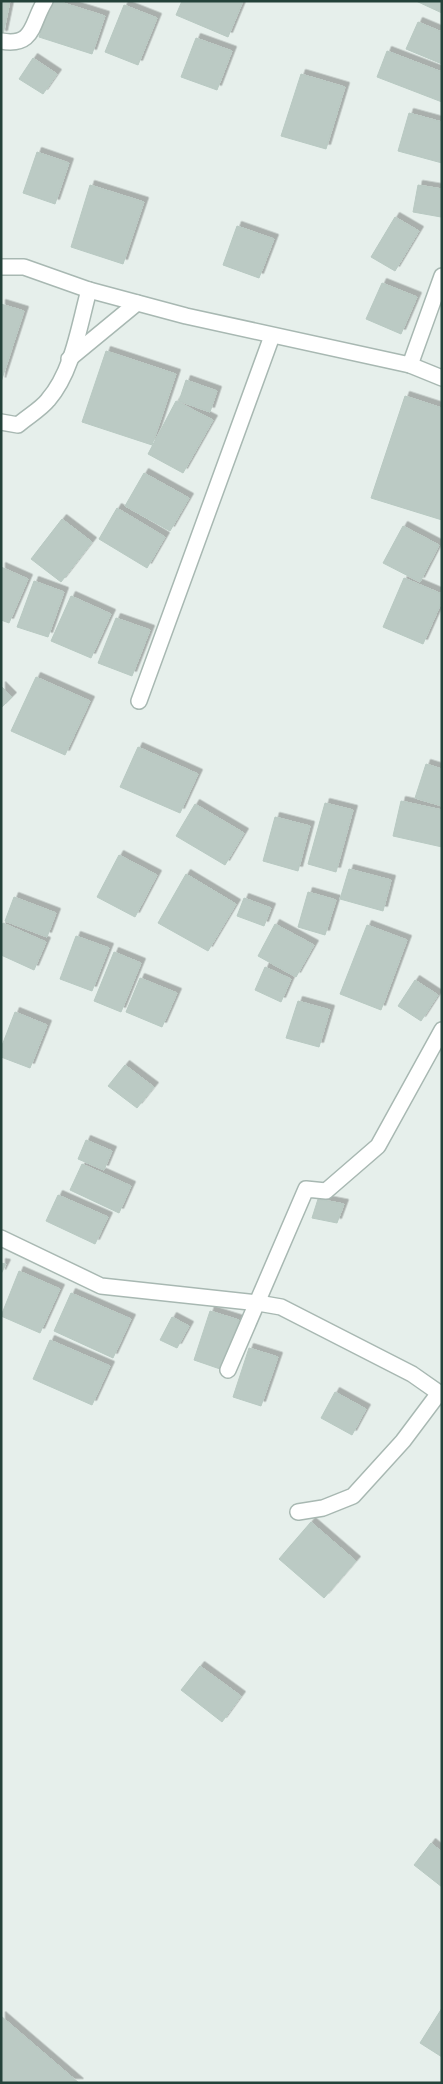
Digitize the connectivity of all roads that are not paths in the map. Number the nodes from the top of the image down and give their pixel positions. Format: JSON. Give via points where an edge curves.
{"nodes":[{"id":1,"x":46,"y":1,"type":"edge"},
{"id":2,"x":1,"y":42,"type":"edge"},
{"id":3,"x":1,"y":267,"type":"edge"},
{"id":4,"x":442,"y":276,"type":"edge"},
{"id":5,"x":89,"y":290,"type":"junction"},
{"id":6,"x":137,"y":303,"type":"junction"},
{"id":7,"x":272,"y":336,"type":"junction"},
{"id":8,"x":69,"y":359,"type":"junction"},
{"id":9,"x":410,"y":365,"type":"junction"},
{"id":10,"x":442,"y":378,"type":"edge"},
{"id":11,"x":1,"y":422,"type":"edge"},
{"id":12,"x":139,"y":701,"type":"dead end"},
{"id":13,"x":442,"y":1030,"type":"edge"},
{"id":14,"x":1,"y":1238,"type":"edge"},
{"id":15,"x":258,"y":1303,"type":"junction"},
{"id":16,"x":228,"y":1370,"type":"dead end"},
{"id":17,"x":440,"y":1394,"type":"edge"},
{"id":18,"x":298,"y":1512,"type":"dead end"}],
"edges":[{"from":1,"to":2,"type":"street","via":[[30,35],[15,44]]},
{"from":3,"to":5,"type":"street","via":[[24,267]]},
{"from":4,"to":9,"type":"street"},
{"from":5,"to":6,"type":"street"},
{"from":5,"to":8,"type":"street"},
{"from":6,"to":7,"type":"street"},
{"from":6,"to":8,"type":"street"},
{"from":7,"to":9,"type":"street"},
{"from":7,"to":12,"type":"street"},
{"from":8,"to":11,"type":"street","via":[[58,386],[47,402],[18,425]]},
{"from":9,"to":10,"type":"street"},
{"from":13,"to":15,"type":"street","via":[[378,1146],[326,1191],[306,1190]]},
{"from":14,"to":15,"type":"street","via":[[101,1286]]},
{"from":15,"to":16,"type":"street"},
{"from":15,"to":17,"type":"street","via":[[281,1308],[354,1343],[412,1374]]},
{"from":17,"to":18,"type":"street","via":[[353,1496],[323,1508]]}]}
